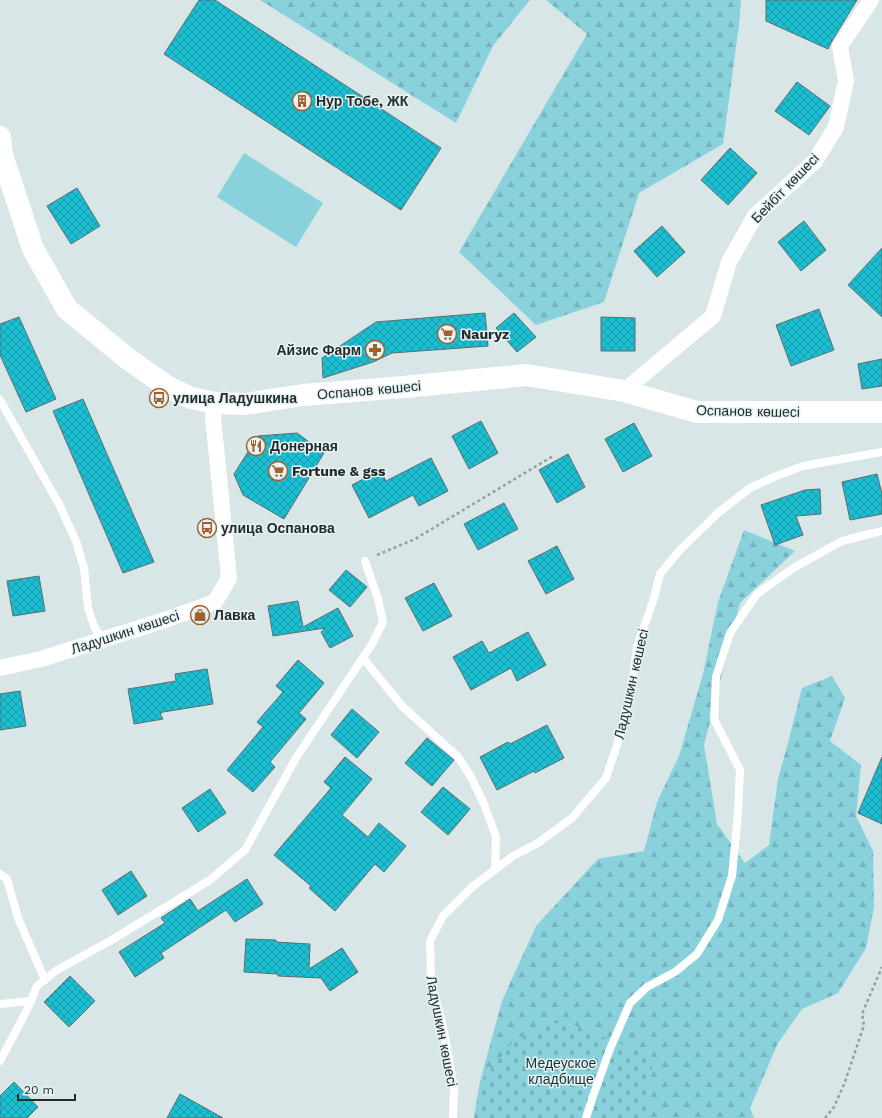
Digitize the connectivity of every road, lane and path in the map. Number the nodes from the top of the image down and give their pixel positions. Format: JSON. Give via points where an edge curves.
{"nodes":[{"id":1,"x":871,"y":0,"type":"edge"},
{"id":2,"x":1,"y":149,"type":"edge"},
{"id":3,"x":624,"y":391,"type":"junction"},
{"id":4,"x":0,"y":400,"type":"edge"},
{"id":5,"x":216,"y":403,"type":"junction"},
{"id":6,"x":882,"y":412,"type":"edge"},
{"id":7,"x":882,"y":452,"type":"edge"},
{"id":8,"x":552,"y":456,"type":"dead end"},
{"id":9,"x":882,"y":532,"type":"edge"},
{"id":10,"x":365,"y":561,"type":"joint"},
{"id":11,"x":102,"y":640,"type":"junction"},
{"id":12,"x":364,"y":658,"type":"junction"},
{"id":13,"x":0,"y":668,"type":"edge"},
{"id":14,"x":495,"y":870,"type":"junction"},
{"id":15,"x":0,"y":874,"type":"edge"},
{"id":16,"x":882,"y":967,"type":"edge"},
{"id":17,"x":45,"y":980,"type":"junction"},
{"id":18,"x":31,"y":1001,"type":"junction"},
{"id":19,"x":0,"y":1004,"type":"edge"},
{"id":20,"x":0,"y":1061,"type":"edge"},
{"id":21,"x":453,"y":1118,"type":"edge"},
{"id":22,"x":586,"y":1118,"type":"edge"},
{"id":23,"x":825,"y":1118,"type":"edge"}],
"edges":[{"from":1,"to":3,"type":"street","name":"Бейбіт көшесі","via":[[840,46],[846,81],[836,127],[815,161],[755,216],[729,262],[713,316]]},
{"from":2,"to":5,"type":"street","name":"Оспанов көшесі","via":[[33,249],[67,309],[168,387],[191,398]]},
{"from":3,"to":5,"type":"street","name":"Оспанов көшесі","via":[[526,375],[303,395],[245,404]]},
{"from":3,"to":6,"type":"street","name":"Оспанов көшесі","via":[[697,412]]},
{"from":4,"to":11,"type":"lane","via":[[60,506],[76,541],[84,568],[88,608]]},
{"from":5,"to":11,"type":"street","name":"Ладушкин көшесі","via":[[212,416],[229,578],[215,602]]},
{"from":7,"to":14,"type":"lane","name":"Ладушкин көшесі","via":[[804,466],[750,488],[718,513],[680,550],[660,574],[637,647],[630,698],[606,778],[572,818]]},
{"from":8,"to":10,"type":"path","via":[[415,539]]},
{"from":9,"to":22,"type":"lane","via":[[842,541],[795,567],[757,594],[730,633],[716,677],[714,719],[740,770],[732,876],[718,920],[697,954],[676,972],[647,987],[630,1003],[610,1049]]},
{"from":10,"to":12,"type":"lane","via":[[383,622]]},
{"from":11,"to":13,"type":"street","name":"Ладушкин көшесі","via":[[42,659]]},
{"from":12,"to":14,"type":"lane","via":[[402,706],[458,758],[484,804],[496,837]]},
{"from":12,"to":17,"type":"lane","via":[[296,758],[245,850],[210,880],[57,970]]},
{"from":14,"to":21,"type":"lane","name":"Ладушкин көшесі","via":[[472,887],[443,916],[430,941],[431,981],[443,1026],[454,1088]]},
{"from":15,"to":17,"type":"lane","via":[[6,880],[18,918]]},
{"from":16,"to":23,"type":"path","via":[[862,1014],[864,1025],[845,1082],[834,1107]]},
{"from":17,"to":18,"type":"lane","via":[[37,986]]},
{"from":18,"to":19,"type":"lane"},
{"from":18,"to":20,"type":"lane"}]}
